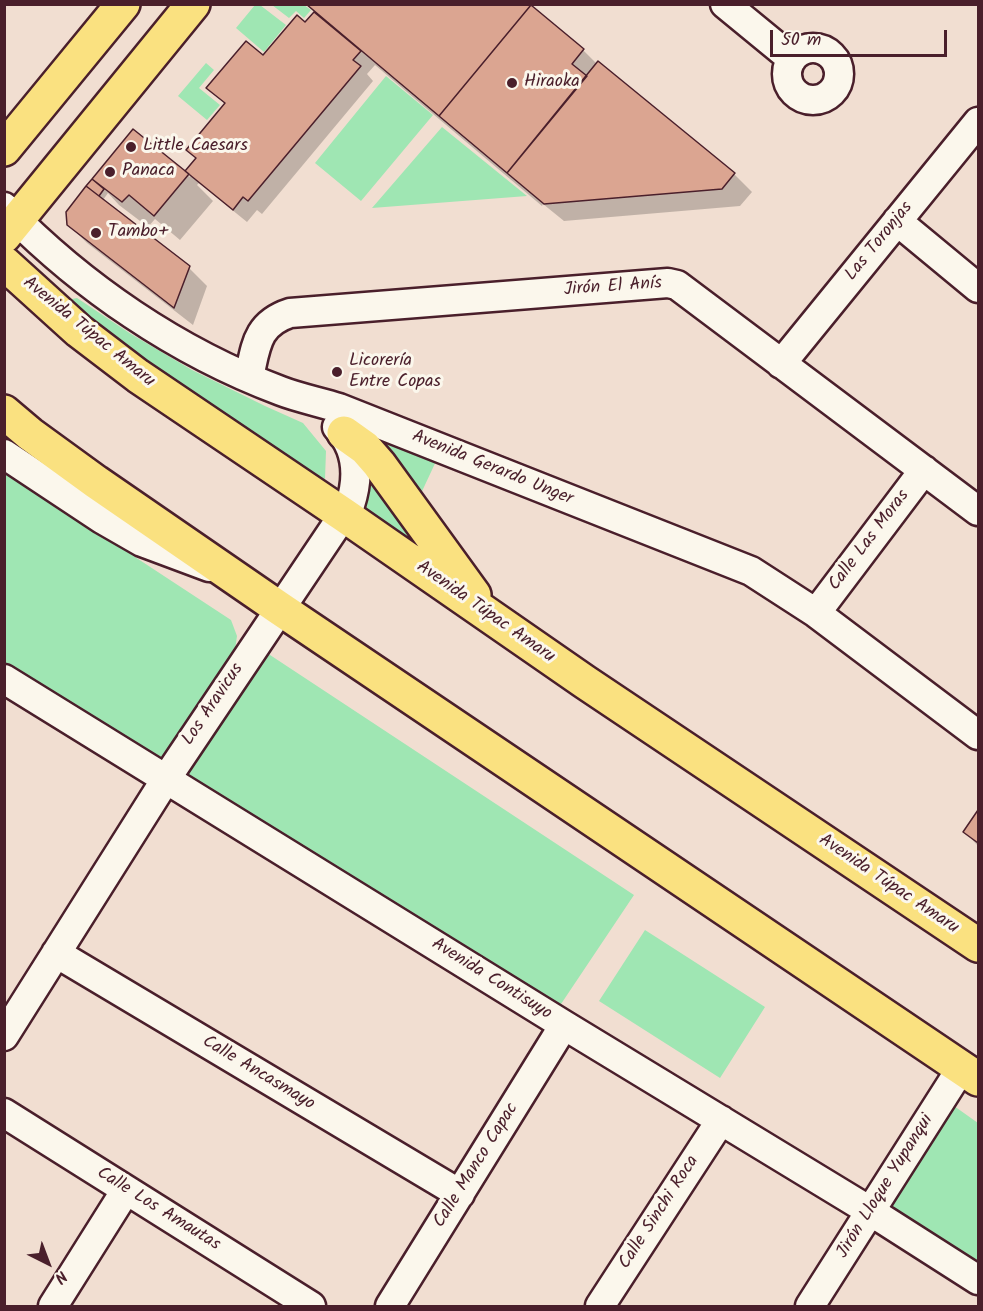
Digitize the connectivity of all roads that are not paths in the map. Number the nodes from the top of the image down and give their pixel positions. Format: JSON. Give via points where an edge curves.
{"nodes":[{"id":1,"x":123,"y":4,"type":"edge"},
{"id":2,"x":193,"y":4,"type":"edge"},
{"id":3,"x":725,"y":4,"type":"edge"},
{"id":4,"x":792,"y":59,"type":"dead end"},
{"id":5,"x":978,"y":122,"type":"edge"},
{"id":6,"x":4,"y":149,"type":"edge"},
{"id":7,"x":9,"y":221,"type":"edge"},
{"id":8,"x":897,"y":221,"type":"junction"},
{"id":9,"x":4,"y":263,"type":"edge"},
{"id":10,"x":978,"y":288,"type":"edge"},
{"id":11,"x":781,"y":364,"type":"junction"},
{"id":12,"x":249,"y":377,"type":"junction"},
{"id":13,"x":282,"y":392,"type":"junction"},
{"id":14,"x":4,"y":412,"type":"edge"},
{"id":15,"x":344,"y":434,"type":"junction"},
{"id":16,"x":4,"y":454,"type":"edge"},
{"id":17,"x":924,"y":470,"type":"junction"},
{"id":18,"x":978,"y":511,"type":"edge"},
{"id":19,"x":344,"y":515,"type":"junction"},
{"id":20,"x":226,"y":571,"type":"junction"},
{"id":21,"x":279,"y":608,"type":"junction"},
{"id":22,"x":816,"y":613,"type":"junction"},
{"id":23,"x":494,"y":620,"type":"junction"},
{"id":24,"x":8,"y":688,"type":"edge"},
{"id":25,"x":978,"y":735,"type":"edge"},
{"id":26,"x":166,"y":779,"type":"junction"},
{"id":27,"x":978,"y":945,"type":"edge"},
{"id":28,"x":56,"y":953,"type":"junction"},
{"id":29,"x":564,"y":1025,"type":"junction"},
{"id":30,"x":4,"y":1036,"type":"edge"},
{"id":31,"x":970,"y":1073,"type":"edge"},
{"id":32,"x":4,"y":1113,"type":"edge"},
{"id":33,"x":721,"y":1120,"type":"junction"},
{"id":34,"x":126,"y":1190,"type":"junction"},
{"id":35,"x":460,"y":1194,"type":"junction"},
{"id":36,"x":870,"y":1211,"type":"junction"},
{"id":37,"x":978,"y":1280,"type":"edge"},
{"id":38,"x":274,"y":1297,"type":"edge"},
{"id":39,"x":53,"y":1306,"type":"edge"},
{"id":40,"x":311,"y":1306,"type":"edge"},
{"id":41,"x":390,"y":1306,"type":"edge"},
{"id":42,"x":600,"y":1306,"type":"edge"},
{"id":43,"x":810,"y":1306,"type":"edge"}],
"edges":[{"from":1,"to":6,"type":"main road"},
{"from":2,"to":7,"type":"main road"},
{"from":3,"to":4,"type":"street"},
{"from":5,"to":8,"type":"street","name":"Las Toronjas"},
{"from":7,"to":12,"type":"street","name":"Avenida Gerardo Unger","via":[[165,336]]},
{"from":8,"to":10,"type":"street"},
{"from":8,"to":11,"type":"street","name":"Las Toronjas"},
{"from":9,"to":19,"type":"main road","name":"Avenida Túpac Amaru","via":[[79,331],[138,376]]},
{"from":11,"to":12,"type":"street","name":"Jirón El Anís","via":[[677,285],[668,283],[290,313],[276,318],[260,335]]},
{"from":11,"to":17,"type":"street","name":"Jirón El Anís"},
{"from":12,"to":13,"type":"street","name":"Avenida Gerardo Unger"},
{"from":13,"to":15,"type":"street","name":"Los Aravicus","via":[[318,410]]},
{"from":13,"to":22,"type":"street","name":"Avenida Gerardo Unger","via":[[339,408],[751,571]]},
{"from":14,"to":20,"type":"main road","via":[[96,482]]},
{"from":15,"to":19,"type":"street","name":"Los Aravicus","via":[[354,454],[355,487]]},
{"from":15,"to":23,"type":"main road","via":[[365,448],[379,464]]},
{"from":16,"to":20,"type":"street","via":[[142,542]]},
{"from":17,"to":18,"type":"street","name":"Jirón El Anís"},
{"from":17,"to":22,"type":"street","name":"Calle Las Moras"},
{"from":19,"to":21,"type":"street","name":"Los Aravicus"},
{"from":19,"to":23,"type":"main road","name":"Avenida Túpac Amaru"},
{"from":20,"to":21,"type":"main road"},
{"from":21,"to":26,"type":"street","name":"Los Aravicus"},
{"from":21,"to":31,"type":"main road"},
{"from":22,"to":25,"type":"street","name":"Avenida Gerardo Unger"},
{"from":23,"to":27,"type":"main road","name":"Avenida Túpac Amaru"},
{"from":24,"to":26,"type":"street","name":"Avenida Contisuyo"},
{"from":26,"to":28,"type":"street","name":"Los Aravicus"},
{"from":26,"to":29,"type":"street","name":"Avenida Contisuyo"},
{"from":28,"to":30,"type":"street","name":"Los Aravicus"},
{"from":28,"to":35,"type":"street","name":"Calle Ancasmayo"},
{"from":29,"to":33,"type":"street","name":"Avenida Contisuyo"},
{"from":29,"to":35,"type":"street","name":"Calle Manco Capac"},
{"from":31,"to":36,"type":"street","name":"Jirón Lloque Yupanqui"},
{"from":32,"to":34,"type":"street","name":"Calle Los Amautas"},
{"from":33,"to":36,"type":"street","name":"Avenida Contisuyo"},
{"from":33,"to":42,"type":"street","name":"Calle Sinchi Roca"},
{"from":34,"to":38,"type":"street","name":"Calle Los Amautas"},
{"from":34,"to":39,"type":"street"},
{"from":35,"to":41,"type":"street","name":"Calle Manco Capac"},
{"from":36,"to":37,"type":"street","name":"Avenida Contisuyo"},
{"from":36,"to":43,"type":"street","name":"Jirón Lloque Yupanqui"},
{"from":38,"to":40,"type":"street","name":"Calle Los Amautas"}]}
